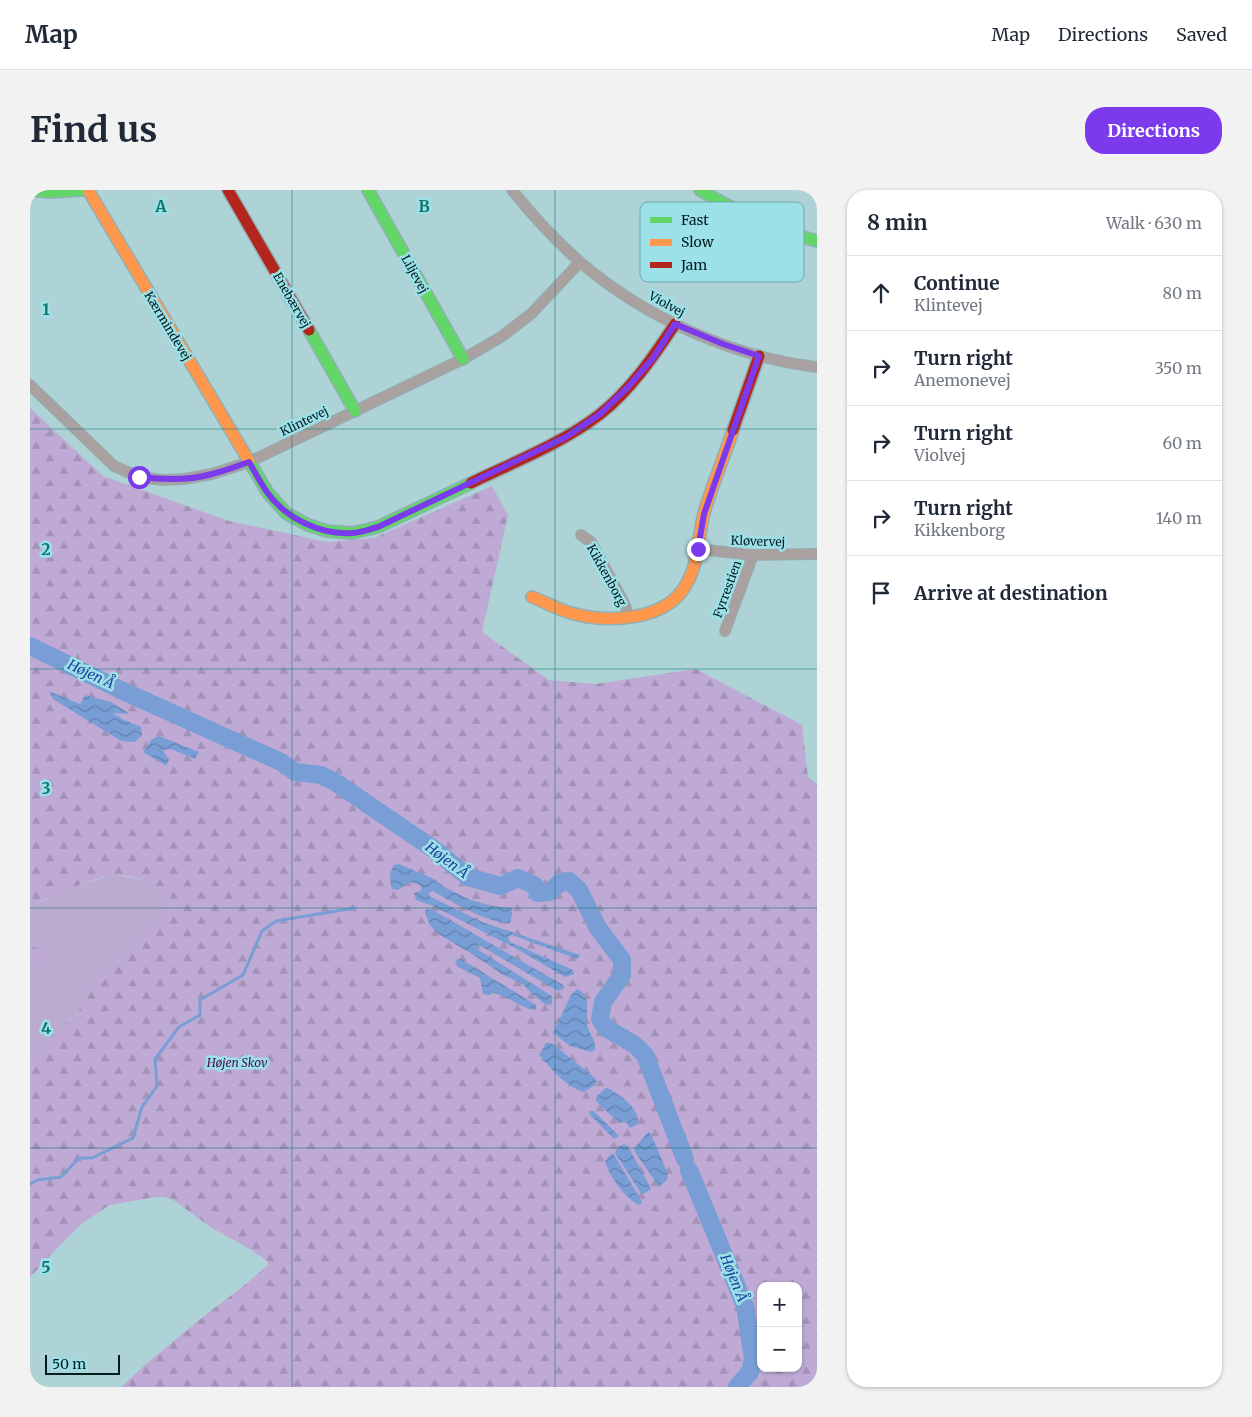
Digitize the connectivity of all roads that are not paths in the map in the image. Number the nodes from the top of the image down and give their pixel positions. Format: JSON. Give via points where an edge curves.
{"nodes":[{"id":1,"x":30,"y":190,"type":"edge"},
{"id":2,"x":81,"y":190,"type":"edge"},
{"id":3,"x":88,"y":190,"type":"edge"},
{"id":4,"x":228,"y":190,"type":"edge"},
{"id":5,"x":368,"y":190,"type":"edge"},
{"id":6,"x":512,"y":190,"type":"edge"},
{"id":7,"x":700,"y":190,"type":"edge"},
{"id":8,"x":719,"y":202,"type":"edge"},
{"id":9,"x":804,"y":237,"type":"edge"},
{"id":10,"x":817,"y":241,"type":"edge"},
{"id":11,"x":580,"y":262,"type":"junction"},
{"id":12,"x":675,"y":324,"type":"junction"},
{"id":13,"x":759,"y":356,"type":"junction"},
{"id":14,"x":463,"y":359,"type":"junction"},
{"id":15,"x":817,"y":367,"type":"edge"},
{"id":16,"x":30,"y":386,"type":"edge"},
{"id":17,"x":355,"y":411,"type":"junction"},
{"id":18,"x":249,"y":462,"type":"junction"},
{"id":19,"x":581,"y":536,"type":"dead end"},
{"id":20,"x":698,"y":549,"type":"junction"},
{"id":21,"x":817,"y":554,"type":"edge"},
{"id":22,"x":753,"y":555,"type":"junction"},
{"id":23,"x":532,"y":597,"type":"dead end"},
{"id":24,"x":629,"y":617,"type":"junction"},
{"id":25,"x":725,"y":631,"type":"dead end"}],
"edges":[{"from":1,"to":2,"type":"street"},
{"from":3,"to":18,"type":"street","name":"Kærmindevej"},
{"from":4,"to":17,"type":"street","name":"Enebærvej"},
{"from":5,"to":14,"type":"street","name":"Liljevej"},
{"from":6,"to":11,"type":"street","name":"Violvej"},
{"from":7,"to":8,"type":"street"},
{"from":9,"to":10,"type":"street"},
{"from":11,"to":12,"type":"street","name":"Violvej","via":[[622,294]]},
{"from":11,"to":14,"type":"street","name":"Klintevej","via":[[531,314],[501,337]]},
{"from":12,"to":13,"type":"street","name":"Violvej"},
{"from":12,"to":18,"type":"street","name":"Kærmindevej","via":[[653,358],[628,387],[593,419],[566,437],[378,527],[352,533],[327,531],[308,525],[286,513],[268,493]]},
{"from":13,"to":15,"type":"street","name":"Violvej"},
{"from":13,"to":20,"type":"street","name":"Kikkenborg","via":[[704,514]]},
{"from":14,"to":17,"type":"street","name":"Klintevej"},
{"from":16,"to":18,"type":"street","name":"Klintevej","via":[[114,466],[139,477],[184,479]]},
{"from":17,"to":18,"type":"street","name":"Klintevej"},
{"from":19,"to":24,"type":"street","name":"Kikkenborg","via":[[591,542]]},
{"from":20,"to":22,"type":"street","name":"Kløvervej"},
{"from":20,"to":24,"type":"street","name":"Kikkenborg","via":[[686,586],[673,601],[646,615]]},
{"from":21,"to":22,"type":"street","name":"Kløvervej"},
{"from":22,"to":25,"type":"street","name":"Fyrrestien"},
{"from":23,"to":24,"type":"street","name":"Kikkenborg","via":[[576,615]]}]}
